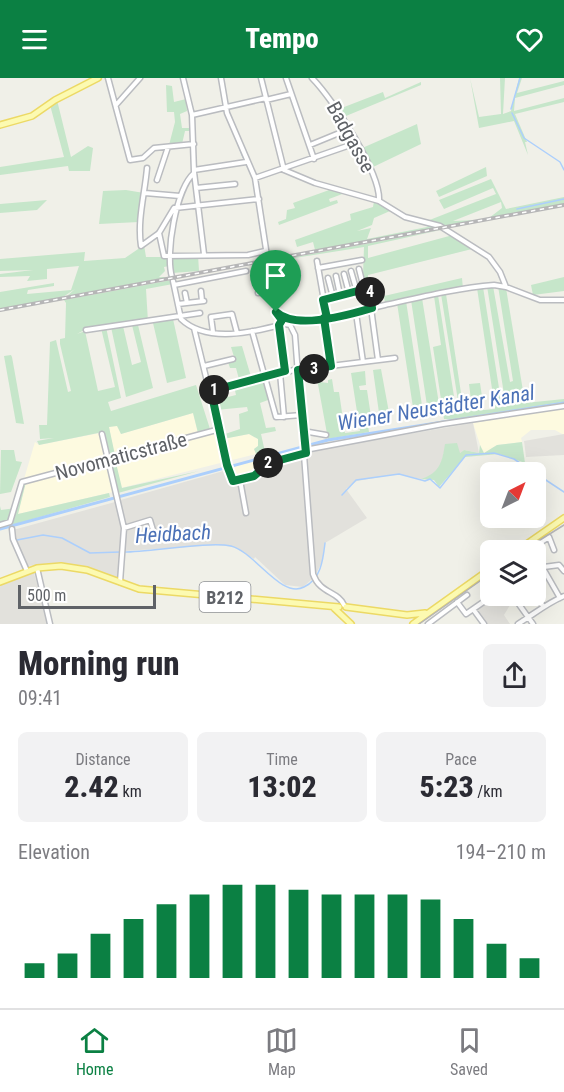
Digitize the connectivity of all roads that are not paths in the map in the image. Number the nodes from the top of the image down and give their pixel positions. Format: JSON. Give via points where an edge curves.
{"nodes":[{"id":1,"x":98,"y":78,"type":"edge"},
{"id":2,"x":108,"y":78,"type":"edge"},
{"id":3,"x":140,"y":78,"type":"edge"},
{"id":4,"x":183,"y":78,"type":"edge"},
{"id":5,"x":221,"y":78,"type":"edge"},
{"id":6,"x":261,"y":78,"type":"edge"},
{"id":7,"x":286,"y":78,"type":"edge"},
{"id":8,"x":312,"y":78,"type":"edge"},
{"id":9,"x":291,"y":94,"type":"junction"},
{"id":10,"x":266,"y":99,"type":"junction"},
{"id":11,"x":116,"y":106,"type":"junction"},
{"id":12,"x":225,"y":107,"type":"junction"},
{"id":13,"x":192,"y":115,"type":"junction"},
{"id":14,"x":0,"y":125,"type":"edge"},
{"id":15,"x":349,"y":129,"type":"junction"},
{"id":16,"x":356,"y":143,"type":"junction"},
{"id":17,"x":194,"y":144,"type":"junction"},
{"id":18,"x":310,"y":145,"type":"junction"},
{"id":19,"x":167,"y":148,"type":"junction"},
{"id":20,"x":314,"y":159,"type":"junction"},
{"id":21,"x":246,"y":162,"type":"junction"},
{"id":22,"x":147,"y":168,"type":"dead end"},
{"id":23,"x":284,"y":170,"type":"junction"},
{"id":24,"x":194,"y":171,"type":"junction"},
{"id":25,"x":255,"y":178,"type":"junction"},
{"id":26,"x":157,"y":180,"type":"dead end"},
{"id":27,"x":235,"y":184,"type":"dead end"},
{"id":28,"x":196,"y":188,"type":"junction"},
{"id":29,"x":145,"y":193,"type":"junction"},
{"id":30,"x":180,"y":196,"type":"junction"},
{"id":31,"x":258,"y":199,"type":"junction"},
{"id":32,"x":379,"y":201,"type":"junction"},
{"id":33,"x":198,"y":206,"type":"junction"},
{"id":34,"x":174,"y":208,"type":"junction"},
{"id":35,"x":159,"y":233,"type":"junction"},
{"id":36,"x":265,"y":251,"type":"junction"},
{"id":37,"x":204,"y":254,"type":"junction"},
{"id":38,"x":172,"y":256,"type":"junction"},
{"id":39,"x":362,"y":260,"type":"dead end"},
{"id":40,"x":317,"y":261,"type":"dead end"},
{"id":41,"x":318,"y":268,"type":"junction"},
{"id":42,"x":359,"y":269,"type":"dead end"},
{"id":43,"x":246,"y":271,"type":"dead end"},
{"id":44,"x":351,"y":271,"type":"dead end"},
{"id":45,"x":344,"y":274,"type":"dead end"},
{"id":46,"x":336,"y":276,"type":"dead end"},
{"id":47,"x":327,"y":278,"type":"dead end"},
{"id":48,"x":173,"y":281,"type":"junction"},
{"id":49,"x":506,"y":286,"type":"junction"},
{"id":50,"x":367,"y":289,"type":"junction"},
{"id":51,"x":201,"y":291,"type":"dead end"},
{"id":52,"x":271,"y":291,"type":"junction"},
{"id":53,"x":357,"y":292,"type":"junction"},
{"id":54,"x":185,"y":293,"type":"dead end"},
{"id":55,"x":258,"y":293,"type":"dead end"},
{"id":56,"x":349,"y":293,"type":"junction"},
{"id":57,"x":340,"y":296,"type":"junction"},
{"id":58,"x":333,"y":297,"type":"junction"},
{"id":59,"x":323,"y":300,"type":"junction"},
{"id":60,"x":564,"y":300,"type":"edge"},
{"id":61,"x":187,"y":303,"type":"junction"},
{"id":62,"x":178,"y":304,"type":"junction"},
{"id":63,"x":372,"y":308,"type":"junction"},
{"id":64,"x":356,"y":312,"type":"junction"},
{"id":65,"x":200,"y":314,"type":"dead end"},
{"id":66,"x":180,"y":316,"type":"junction"},
{"id":67,"x":326,"y":318,"type":"junction"},
{"id":68,"x":282,"y":322,"type":"junction"},
{"id":69,"x":290,"y":322,"type":"junction"},
{"id":70,"x":194,"y":328,"type":"junction"},
{"id":71,"x":86,"y":330,"type":"dead end"},
{"id":72,"x":252,"y":331,"type":"junction"},
{"id":73,"x":213,"y":332,"type":"junction"},
{"id":74,"x":237,"y":333,"type":"junction"},
{"id":75,"x":395,"y":358,"type":"dead end"},
{"id":76,"x":233,"y":359,"type":"dead end"},
{"id":77,"x":378,"y":360,"type":"junction"},
{"id":78,"x":363,"y":362,"type":"junction"},
{"id":79,"x":204,"y":366,"type":"junction"},
{"id":80,"x":331,"y":366,"type":"junction"},
{"id":81,"x":298,"y":370,"type":"junction"},
{"id":82,"x":283,"y":372,"type":"junction"},
{"id":83,"x":264,"y":376,"type":"junction"},
{"id":84,"x":211,"y":391,"type":"junction"},
{"id":85,"x":564,"y":406,"type":"edge"},
{"id":86,"x":302,"y":415,"type":"junction"},
{"id":87,"x":284,"y":417,"type":"junction"},
{"id":88,"x":220,"y":429,"type":"junction"},
{"id":89,"x":303,"y":431,"type":"junction"},
{"id":90,"x":102,"y":434,"type":"dead end"},
{"id":91,"x":326,"y":435,"type":"dead end"},
{"id":92,"x":305,"y":449,"type":"junction"},
{"id":93,"x":107,"y":460,"type":"junction"},
{"id":94,"x":240,"y":480,"type":"junction"},
{"id":95,"x":246,"y":513,"type":"dead end"},
{"id":96,"x":564,"y":518,"type":"edge"},
{"id":97,"x":0,"y":525,"type":"edge"},
{"id":98,"x":124,"y":528,"type":"junction"},
{"id":99,"x":12,"y":529,"type":"dead end"},
{"id":100,"x":156,"y":540,"type":"dead end"},
{"id":101,"x":532,"y":540,"type":"edge"},
{"id":102,"x":545,"y":540,"type":"edge"},
{"id":103,"x":554,"y":550,"type":"dead end"},
{"id":104,"x":546,"y":567,"type":"edge"},
{"id":105,"x":37,"y":568,"type":"junction"},
{"id":106,"x":27,"y":571,"type":"junction"},
{"id":107,"x":564,"y":571,"type":"edge"},
{"id":108,"x":480,"y":576,"type":"edge"},
{"id":109,"x":546,"y":578,"type":"edge"},
{"id":110,"x":0,"y":582,"type":"edge"},
{"id":111,"x":120,"y":582,"type":"junction"},
{"id":112,"x":466,"y":595,"type":"dead end"},
{"id":113,"x":562,"y":597,"type":"edge"},
{"id":114,"x":457,"y":603,"type":"junction"},
{"id":115,"x":480,"y":604,"type":"edge"},
{"id":116,"x":520,"y":606,"type":"edge"},
{"id":117,"x":543,"y":606,"type":"edge"},
{"id":118,"x":546,"y":606,"type":"edge"},
{"id":119,"x":473,"y":609,"type":"junction"},
{"id":120,"x":344,"y":610,"type":"junction"},
{"id":121,"x":430,"y":612,"type":"junction"},
{"id":122,"x":407,"y":615,"type":"junction"},
{"id":123,"x":528,"y":617,"type":"junction"},
{"id":124,"x":421,"y":620,"type":"edge"},
{"id":125,"x":50,"y":624,"type":"edge"},
{"id":126,"x":351,"y":624,"type":"edge"},
{"id":127,"x":413,"y":624,"type":"edge"},
{"id":128,"x":428,"y":624,"type":"edge"},
{"id":129,"x":484,"y":624,"type":"edge"},
{"id":130,"x":518,"y":624,"type":"edge"},
{"id":131,"x":533,"y":624,"type":"edge"}],
"edges":[{"from":1,"to":14,"type":"main road","via":[[32,116]]},
{"from":2,"to":11,"type":"street"},
{"from":3,"to":11,"type":"street"},
{"from":4,"to":13,"type":"street"},
{"from":5,"to":12,"type":"street"},
{"from":6,"to":10,"type":"street"},
{"from":7,"to":9,"type":"street"},
{"from":8,"to":15,"type":"street","name":"Badgasse"},
{"from":9,"to":10,"type":"street"},
{"from":9,"to":18,"type":"street"},
{"from":10,"to":12,"type":"street"},
{"from":10,"to":23,"type":"street"},
{"from":11,"to":19,"type":"street","via":[[130,160],[143,158],[152,148]]},
{"from":12,"to":13,"type":"street"},
{"from":12,"to":21,"type":"street"},
{"from":13,"to":17,"type":"street"},
{"from":15,"to":16,"type":"street","name":"Badgasse"},
{"from":15,"to":18,"type":"street"},
{"from":16,"to":20,"type":"street"},
{"from":16,"to":32,"type":"street","name":"Badgasse","via":[[372,173]]},
{"from":17,"to":19,"type":"street"},
{"from":17,"to":24,"type":"street"},
{"from":18,"to":20,"type":"street"},
{"from":19,"to":26,"type":"street"},
{"from":20,"to":23,"type":"street"},
{"from":21,"to":24,"type":"street"},
{"from":21,"to":25,"type":"street"},
{"from":22,"to":29,"type":"street"},
{"from":23,"to":25,"type":"street"},
{"from":23,"to":32,"type":"street"},
{"from":24,"to":28,"type":"street"},
{"from":24,"to":30,"type":"street"},
{"from":25,"to":31,"type":"street"},
{"from":27,"to":28,"type":"street"},
{"from":28,"to":33,"type":"street"},
{"from":29,"to":30,"type":"street"},
{"from":29,"to":35,"type":"street","via":[[141,246]]},
{"from":30,"to":34,"type":"street"},
{"from":31,"to":33,"type":"street"},
{"from":31,"to":36,"type":"street"},
{"from":32,"to":49,"type":"street","via":[[405,217],[442,227],[489,257]]},
{"from":33,"to":34,"type":"street"},
{"from":33,"to":37,"type":"street"},
{"from":34,"to":35,"type":"street"},
{"from":34,"to":38,"type":"street"},
{"from":35,"to":38,"type":"street","via":[[164,256]]},
{"from":36,"to":37,"type":"street","via":[[248,255]]},
{"from":36,"to":52,"type":"street"},
{"from":37,"to":38,"type":"street"},
{"from":38,"to":48,"type":"street"},
{"from":39,"to":41,"type":"street"},
{"from":40,"to":41,"type":"street"},
{"from":41,"to":59,"type":"street"},
{"from":42,"to":50,"type":"street"},
{"from":43,"to":48,"type":"street"},
{"from":44,"to":53,"type":"street"},
{"from":45,"to":56,"type":"street"},
{"from":46,"to":57,"type":"street"},
{"from":47,"to":58,"type":"street"},
{"from":48,"to":62,"type":"street"},
{"from":49,"to":60,"type":"street","via":[[540,300]]},
{"from":49,"to":63,"type":"street","via":[[488,285]]},
{"from":50,"to":53,"type":"street"},
{"from":50,"to":63,"type":"street"},
{"from":51,"to":61,"type":"street","via":[[203,301]]},
{"from":52,"to":55,"type":"street"},
{"from":52,"to":68,"type":"street"},
{"from":53,"to":56,"type":"street"},
{"from":54,"to":61,"type":"street"},
{"from":56,"to":57,"type":"street"},
{"from":57,"to":58,"type":"street"},
{"from":58,"to":59,"type":"street"},
{"from":59,"to":67,"type":"street"},
{"from":61,"to":62,"type":"street"},
{"from":62,"to":66,"type":"street"},
{"from":63,"to":64,"type":"street"},
{"from":63,"to":77,"type":"street"},
{"from":64,"to":67,"type":"street"},
{"from":64,"to":78,"type":"street"},
{"from":65,"to":66,"type":"street"},
{"from":66,"to":70,"type":"street"},
{"from":66,"to":71,"type":"street"},
{"from":67,"to":69,"type":"street"},
{"from":67,"to":80,"type":"street"},
{"from":68,"to":69,"type":"street"},
{"from":68,"to":72,"type":"street"},
{"from":68,"to":82,"type":"street"},
{"from":69,"to":81,"type":"street","via":[[296,335]]},
{"from":70,"to":73,"type":"street"},
{"from":70,"to":79,"type":"street"},
{"from":72,"to":74,"type":"street"},
{"from":72,"to":83,"type":"street"},
{"from":73,"to":74,"type":"street"},
{"from":73,"to":74,"type":"street","via":[[211,317],[232,314]]},
{"from":75,"to":77,"type":"street"},
{"from":76,"to":79,"type":"street"},
{"from":77,"to":78,"type":"street"},
{"from":78,"to":80,"type":"street"},
{"from":79,"to":84,"type":"street"},
{"from":80,"to":81,"type":"street"},
{"from":81,"to":82,"type":"street"},
{"from":81,"to":86,"type":"street"},
{"from":82,"to":83,"type":"street"},
{"from":82,"to":87,"type":"street"},
{"from":83,"to":84,"type":"street"},
{"from":83,"to":87,"type":"street","via":[[276,417]]},
{"from":84,"to":88,"type":"street"},
{"from":85,"to":92,"type":"street"},
{"from":86,"to":87,"type":"street"},
{"from":86,"to":89,"type":"street"},
{"from":88,"to":93,"type":"street","name":"Novomaticstraße"},
{"from":88,"to":94,"type":"street","via":[[231,480]]},
{"from":89,"to":91,"type":"street"},
{"from":89,"to":92,"type":"street"},
{"from":90,"to":93,"type":"street"},
{"from":92,"to":94,"type":"street"},
{"from":92,"to":120,"type":"street","via":[[314,578],[326,592],[340,598]]},
{"from":93,"to":97,"type":"street","name":"Novomaticstraße","via":[[22,482],[10,522]]},
{"from":93,"to":98,"type":"street"},
{"from":94,"to":95,"type":"street"},
{"from":96,"to":101,"type":"main road"},
{"from":98,"to":100,"type":"street","via":[[150,520]]},
{"from":98,"to":111,"type":"street"},
{"from":99,"to":106,"type":"street"},
{"from":102,"to":103,"type":"street","via":[[549,537]]},
{"from":104,"to":107,"type":"street","via":[[560,565]]},
{"from":105,"to":106,"type":"main road","number":"B212"},
{"from":105,"to":111,"type":"main road","number":"B212","via":[[74,567]]},
{"from":105,"to":125,"type":"street"},
{"from":106,"to":110,"type":"main road","number":"B212"},
{"from":108,"to":121,"type":"main road"},
{"from":109,"to":113,"type":"street"},
{"from":111,"to":120,"type":"main road","number":"B212","via":[[139,589]]},
{"from":112,"to":114,"type":"street"},
{"from":113,"to":118,"type":"street"},
{"from":114,"to":119,"type":"street","via":[[466,614]]},
{"from":114,"to":128,"type":"street"},
{"from":115,"to":119,"type":"street"},
{"from":116,"to":123,"type":"street"},
{"from":117,"to":123,"type":"street"},
{"from":119,"to":129,"type":"street"},
{"from":120,"to":122,"type":"main road","number":"B212"},
{"from":120,"to":126,"type":"main road"},
{"from":121,"to":122,"type":"main road","number":"B212"},
{"from":121,"to":124,"type":"main road"},
{"from":122,"to":124,"type":"main road","number":"B212"},
{"from":123,"to":130,"type":"street"},
{"from":123,"to":131,"type":"street"},
{"from":124,"to":127,"type":"main road"},
{"from":124,"to":128,"type":"street"}]}
